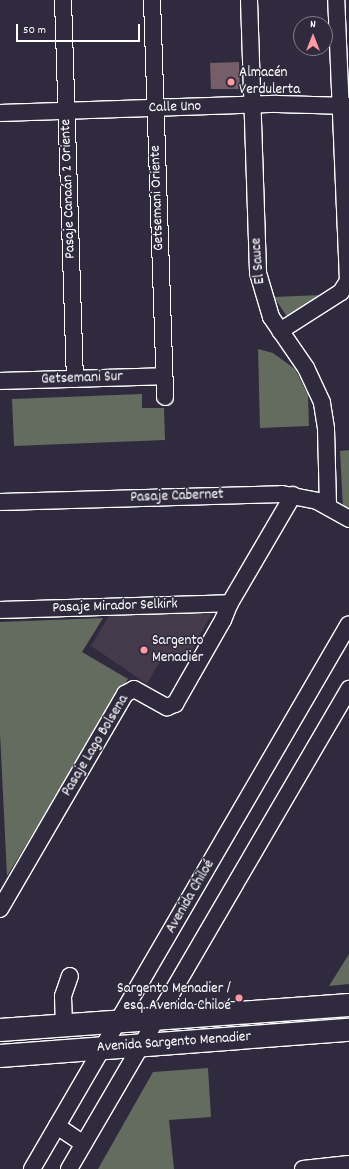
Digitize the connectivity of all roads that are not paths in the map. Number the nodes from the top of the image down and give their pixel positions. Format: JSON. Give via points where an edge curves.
{"nodes":[{"id":1,"x":63,"y":0,"type":"edge"},
{"id":2,"x":152,"y":0,"type":"edge"},
{"id":3,"x":249,"y":0,"type":"edge"},
{"id":4,"x":336,"y":0,"type":"edge"},
{"id":5,"x":252,"y":105,"type":"junction"},
{"id":6,"x":345,"y":106,"type":"edge"},
{"id":7,"x":155,"y":108,"type":"junction"},
{"id":8,"x":67,"y":111,"type":"junction"},
{"id":9,"x":0,"y":113,"type":"edge"},
{"id":10,"x":280,"y":331,"type":"junction"},
{"id":11,"x":164,"y":376,"type":"junction"},
{"id":12,"x":75,"y":379,"type":"junction"},
{"id":13,"x":0,"y":381,"type":"edge"},
{"id":14,"x":165,"y":397,"type":"dead end"},
{"id":15,"x":293,"y":495,"type":"junction"},
{"id":16,"x":0,"y":502,"type":"edge"},
{"id":17,"x":328,"y":506,"type":"junction"},
{"id":18,"x":349,"y":519,"type":"edge"},
{"id":19,"x":230,"y":603,"type":"junction"},
{"id":20,"x":0,"y":610,"type":"edge"},
{"id":21,"x":349,"y":624,"type":"edge"},
{"id":22,"x":349,"y":689,"type":"edge"},
{"id":23,"x":0,"y":909,"type":"edge"},
{"id":24,"x":70,"y":976,"type":"dead end"},
{"id":25,"x":349,"y":1005,"type":"edge"},
{"id":26,"x":157,"y":1019,"type":"junction"},
{"id":27,"x":118,"y":1022,"type":"junction"},
{"id":28,"x":64,"y":1025,"type":"junction"},
{"id":29,"x":0,"y":1030,"type":"edge"},
{"id":30,"x":349,"y":1030,"type":"edge"},
{"id":31,"x":141,"y":1045,"type":"junction"},
{"id":32,"x":101,"y":1049,"type":"junction"},
{"id":33,"x":0,"y":1056,"type":"edge"},
{"id":34,"x":57,"y":1126,"type":"junction"},
{"id":35,"x":84,"y":1144,"type":"junction"},
{"id":36,"x":349,"y":1164,"type":"edge"},
{"id":37,"x":32,"y":1169,"type":"edge"},
{"id":38,"x":69,"y":1169,"type":"edge"},
{"id":39,"x":305,"y":1169,"type":"edge"}],
"edges":[{"from":1,"to":8,"type":"street","name":"Pasaje Canaán 2 Oriente"},
{"from":2,"to":7,"type":"street","name":"Getsemani Oriente"},
{"from":3,"to":5,"type":"street","name":"El Sauce"},
{"from":4,"to":6,"type":"street"},
{"from":5,"to":6,"type":"street","name":"Calle Uno"},
{"from":5,"to":7,"type":"street","name":"Calle Uno"},
{"from":5,"to":10,"type":"street","name":"El Sauce","via":[[258,273],[264,300]]},
{"from":6,"to":10,"type":"street","via":[[348,281],[341,292]]},
{"from":7,"to":8,"type":"street","name":"Calle Uno"},
{"from":7,"to":11,"type":"street","name":"Getsemani Oriente"},
{"from":8,"to":9,"type":"street","name":"Calle Uno"},
{"from":8,"to":12,"type":"street","name":"Pasaje Canaán 2 Oriente"},
{"from":10,"to":17,"type":"street","name":"El Sauce","via":[[313,379],[322,403],[326,429]]},
{"from":11,"to":12,"type":"street","name":"Getsemani Sur"},
{"from":11,"to":14,"type":"street","name":"Getsemani Oriente"},
{"from":12,"to":13,"type":"street","name":"Getsemani Sur"},
{"from":15,"to":16,"type":"street","name":"Pasaje Cabernet"},
{"from":15,"to":17,"type":"street","name":"Pasaje Cabernet"},
{"from":15,"to":19,"type":"street","name":"Pasaje Lago Bolsena"},
{"from":17,"to":18,"type":"street","name":"Pasaje Cabernet"},
{"from":19,"to":20,"type":"street","name":"Pasaje Mirador Selkirk"},
{"from":19,"to":23,"type":"street","name":"Pasaje Lago Bolsena","via":[[223,620],[173,706],[167,707],[137,690],[125,694]]},
{"from":21,"to":27,"type":"street","name":"Avenida Chiloé"},
{"from":22,"to":26,"type":"street"},
{"from":24,"to":28,"type":"street","via":[[63,996]]},
{"from":25,"to":26,"type":"street","name":"Avenida Sargento Menadier"},
{"from":26,"to":27,"type":"street","name":"Avenida Sargento Menadier"},
{"from":26,"to":31,"type":"street"},
{"from":27,"to":28,"type":"street","name":"Avenida Sargento Menadier"},
{"from":27,"to":32,"type":"street","name":"Avenida Chiloé"},
{"from":28,"to":29,"type":"street","name":"Avenida Sargento Menadier"},
{"from":30,"to":31,"type":"street","name":"Avenida Sargento Menadier"},
{"from":31,"to":32,"type":"street","name":"Avenida Sargento Menadier"},
{"from":31,"to":35,"type":"street"},
{"from":32,"to":33,"type":"street","name":"Avenida Sargento Menadier"},
{"from":32,"to":34,"type":"street","name":"Avenida Chiloé"},
{"from":34,"to":35,"type":"street"},
{"from":34,"to":37,"type":"street","name":"Avenida Chiloé"},
{"from":35,"to":38,"type":"street"},
{"from":36,"to":39,"type":"street"}]}
